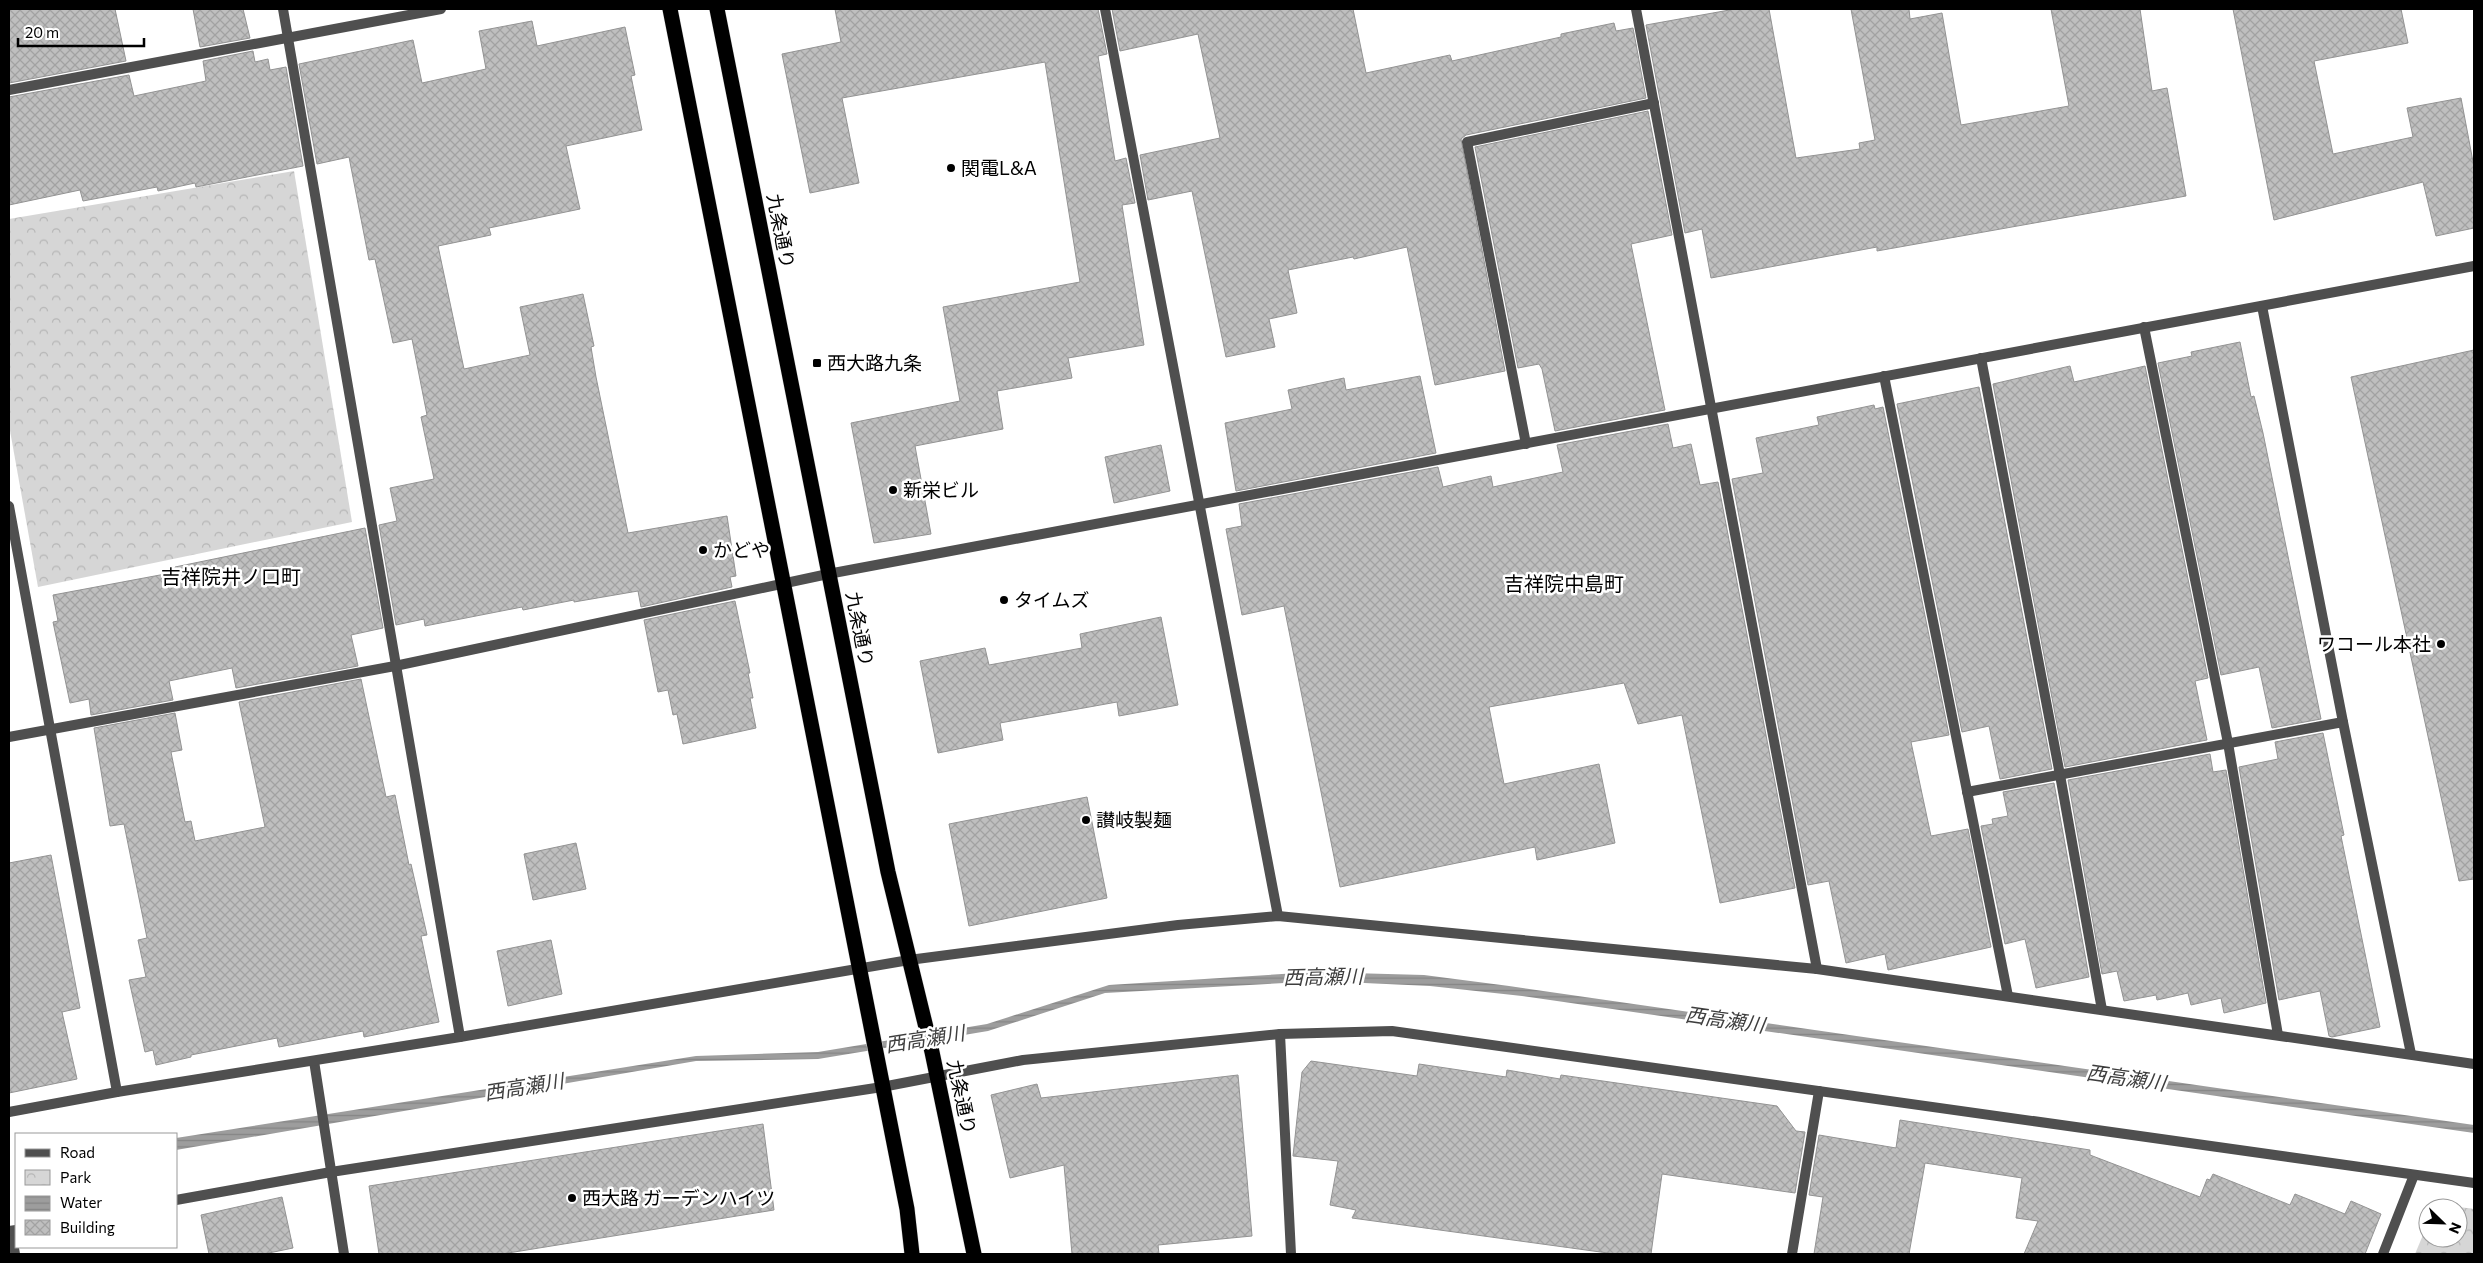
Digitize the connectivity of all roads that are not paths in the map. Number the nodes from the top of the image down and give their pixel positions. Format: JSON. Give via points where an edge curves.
{"nodes":[{"id":1,"x":283,"y":9,"type":"edge"},
{"id":2,"x":441,"y":9,"type":"edge"},
{"id":3,"x":670,"y":9,"type":"edge"},
{"id":4,"x":716,"y":9,"type":"edge"},
{"id":5,"x":1106,"y":9,"type":"edge"},
{"id":6,"x":1636,"y":9,"type":"edge"},
{"id":7,"x":288,"y":38,"type":"junction"},
{"id":8,"x":9,"y":90,"type":"edge"},
{"id":9,"x":1654,"y":103,"type":"junction"},
{"id":10,"x":2474,"y":266,"type":"edge"},
{"id":11,"x":2262,"y":306,"type":"junction"},
{"id":12,"x":2144,"y":328,"type":"junction"},
{"id":13,"x":1981,"y":358,"type":"junction"},
{"id":14,"x":1884,"y":376,"type":"junction"},
{"id":15,"x":1713,"y":408,"type":"junction"},
{"id":16,"x":1526,"y":444,"type":"junction"},
{"id":17,"x":1200,"y":505,"type":"junction"},
{"id":18,"x":9,"y":506,"type":"edge"},
{"id":19,"x":828,"y":574,"type":"junction"},
{"id":20,"x":783,"y":584,"type":"junction"},
{"id":21,"x":396,"y":666,"type":"junction"},
{"id":22,"x":2343,"y":722,"type":"junction"},
{"id":23,"x":51,"y":729,"type":"junction"},
{"id":24,"x":9,"y":737,"type":"edge"},
{"id":25,"x":2228,"y":743,"type":"junction"},
{"id":26,"x":2060,"y":775,"type":"junction"},
{"id":27,"x":1967,"y":792,"type":"junction"},
{"id":28,"x":1278,"y":916,"type":"junction"},
{"id":29,"x":910,"y":960,"type":"junction"},
{"id":30,"x":860,"y":969,"type":"junction"},
{"id":31,"x":1817,"y":969,"type":"junction"},
{"id":32,"x":2008,"y":996,"type":"junction"},
{"id":33,"x":2102,"y":1010,"type":"junction"},
{"id":34,"x":1280,"y":1034,"type":"junction"},
{"id":35,"x":2278,"y":1035,"type":"junction"},
{"id":36,"x":460,"y":1037,"type":"junction"},
{"id":37,"x":2411,"y":1054,"type":"junction"},
{"id":38,"x":314,"y":1061,"type":"junction"},
{"id":39,"x":2474,"y":1064,"type":"edge"},
{"id":40,"x":937,"y":1078,"type":"junction"},
{"id":41,"x":882,"y":1087,"type":"junction"},
{"id":42,"x":1819,"y":1091,"type":"junction"},
{"id":43,"x":117,"y":1092,"type":"junction"},
{"id":44,"x":9,"y":1112,"type":"edge"},
{"id":45,"x":331,"y":1172,"type":"junction"},
{"id":46,"x":2414,"y":1175,"type":"junction"},
{"id":47,"x":2474,"y":1183,"type":"edge"},
{"id":48,"x":178,"y":1200,"type":"edge"},
{"id":49,"x":12,"y":1230,"type":"edge"},
{"id":50,"x":15,"y":1254,"type":"edge"},
{"id":51,"x":344,"y":1254,"type":"edge"},
{"id":52,"x":912,"y":1254,"type":"edge"},
{"id":53,"x":974,"y":1254,"type":"edge"},
{"id":54,"x":1291,"y":1254,"type":"edge"},
{"id":55,"x":1792,"y":1254,"type":"edge"},
{"id":56,"x":2383,"y":1254,"type":"edge"}],
"edges":[{"from":1,"to":7,"type":"street"},
{"from":2,"to":7,"type":"street"},
{"from":3,"to":20,"type":"highway"},
{"from":4,"to":19,"type":"highway","name":"九条通り"},
{"from":5,"to":17,"type":"street"},
{"from":6,"to":9,"type":"street"},
{"from":7,"to":8,"type":"street"},
{"from":7,"to":21,"type":"street"},
{"from":9,"to":15,"type":"street"},
{"from":9,"to":16,"type":"street","via":[[1467,142]]},
{"from":10,"to":11,"type":"street"},
{"from":11,"to":12,"type":"street"},
{"from":11,"to":22,"type":"street"},
{"from":12,"to":13,"type":"street"},
{"from":12,"to":25,"type":"street"},
{"from":13,"to":14,"type":"street"},
{"from":13,"to":26,"type":"street"},
{"from":14,"to":15,"type":"street"},
{"from":14,"to":27,"type":"street"},
{"from":15,"to":16,"type":"street"},
{"from":15,"to":31,"type":"street"},
{"from":16,"to":17,"type":"street"},
{"from":17,"to":19,"type":"street"},
{"from":17,"to":28,"type":"street"},
{"from":18,"to":23,"type":"street"},
{"from":19,"to":20,"type":"street"},
{"from":19,"to":29,"type":"highway","name":"九条通り","via":[[888,872]]},
{"from":20,"to":21,"type":"street"},
{"from":20,"to":30,"type":"highway"},
{"from":21,"to":23,"type":"street"},
{"from":21,"to":36,"type":"street"},
{"from":22,"to":25,"type":"street"},
{"from":22,"to":37,"type":"street"},
{"from":23,"to":24,"type":"street"},
{"from":23,"to":43,"type":"street"},
{"from":25,"to":26,"type":"street"},
{"from":25,"to":35,"type":"street"},
{"from":26,"to":27,"type":"street"},
{"from":26,"to":33,"type":"street"},
{"from":27,"to":32,"type":"street"},
{"from":28,"to":29,"type":"street","via":[[1178,925]]},
{"from":28,"to":31,"type":"street"},
{"from":29,"to":30,"type":"street"},
{"from":29,"to":40,"type":"highway","name":"九条通り"},
{"from":30,"to":36,"type":"street"},
{"from":30,"to":41,"type":"highway"},
{"from":31,"to":32,"type":"street"},
{"from":32,"to":33,"type":"street"},
{"from":33,"to":35,"type":"street"},
{"from":34,"to":40,"type":"street","via":[[1023,1060]]},
{"from":34,"to":42,"type":"street","via":[[1392,1032]]},
{"from":34,"to":54,"type":"street"},
{"from":35,"to":37,"type":"street"},
{"from":36,"to":38,"type":"street"},
{"from":37,"to":39,"type":"street"},
{"from":38,"to":43,"type":"street"},
{"from":38,"to":45,"type":"street"},
{"from":40,"to":41,"type":"street"},
{"from":40,"to":53,"type":"highway","name":"九条通り"},
{"from":41,"to":45,"type":"street"},
{"from":41,"to":52,"type":"highway","via":[[908,1208]]},
{"from":42,"to":46,"type":"street"},
{"from":42,"to":55,"type":"street"},
{"from":43,"to":44,"type":"street"},
{"from":45,"to":48,"type":"street"},
{"from":45,"to":51,"type":"street"},
{"from":46,"to":47,"type":"street"},
{"from":46,"to":56,"type":"street"},
{"from":49,"to":50,"type":"street"}]}
